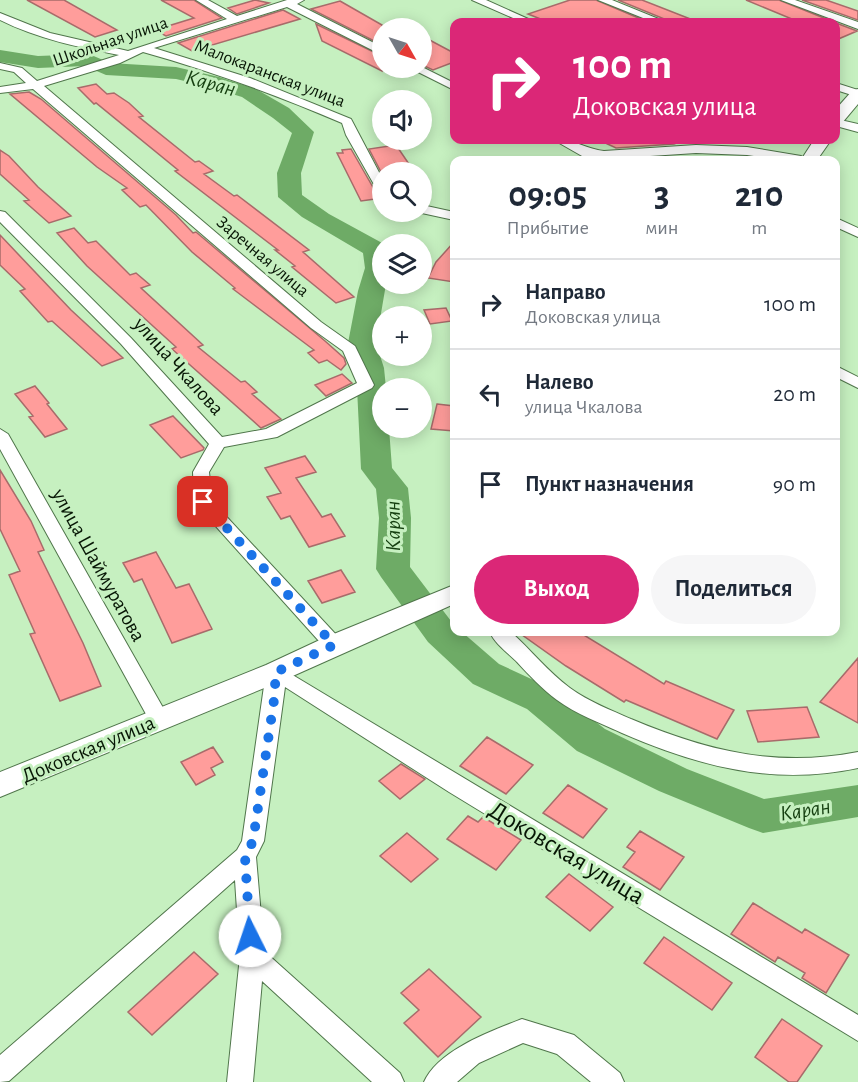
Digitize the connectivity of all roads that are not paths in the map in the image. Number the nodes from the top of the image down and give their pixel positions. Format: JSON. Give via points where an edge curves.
{"nodes":[{"id":1,"x":201,"y":0,"type":"edge"},
{"id":2,"x":299,"y":0,"type":"edge"},
{"id":3,"x":477,"y":0,"type":"edge"},
{"id":4,"x":603,"y":0,"type":"edge"},
{"id":5,"x":786,"y":0,"type":"edge"},
{"id":6,"x":287,"y":3,"type":"junction"},
{"id":7,"x":0,"y":17,"type":"edge"},
{"id":8,"x":520,"y":18,"type":"edge"},
{"id":9,"x":650,"y":18,"type":"edge"},
{"id":10,"x":836,"y":18,"type":"edge"},
{"id":11,"x":235,"y":19,"type":"junction"},
{"id":12,"x":840,"y":20,"type":"edge"},
{"id":13,"x":858,"y":26,"type":"edge"},
{"id":14,"x":372,"y":46,"type":"edge"},
{"id":15,"x":142,"y":48,"type":"junction"},
{"id":16,"x":128,"y":54,"type":"junction"},
{"id":17,"x":0,"y":66,"type":"edge"},
{"id":18,"x":432,"y":76,"type":"edge"},
{"id":19,"x":35,"y":85,"type":"junction"},
{"id":20,"x":450,"y":85,"type":"edge"},
{"id":21,"x":840,"y":87,"type":"edge"},
{"id":22,"x":0,"y":90,"type":"edge"},
{"id":23,"x":858,"y":94,"type":"edge"},
{"id":24,"x":840,"y":116,"type":"edge"},
{"id":25,"x":840,"y":122,"type":"edge"},
{"id":26,"x":858,"y":128,"type":"edge"},
{"id":27,"x":565,"y":144,"type":"edge"},
{"id":28,"x":581,"y":156,"type":"edge"},
{"id":29,"x":593,"y":156,"type":"edge"},
{"id":30,"x":777,"y":156,"type":"edge"},
{"id":31,"x":372,"y":170,"type":"edge"},
{"id":32,"x":432,"y":211,"type":"edge"},
{"id":33,"x":0,"y":215,"type":"edge"},
{"id":34,"x":450,"y":215,"type":"edge"},
{"id":35,"x":840,"y":224,"type":"edge"},
{"id":36,"x":858,"y":233,"type":"edge"},
{"id":37,"x":840,"y":373,"type":"edge"},
{"id":38,"x":858,"y":383,"type":"edge"},
{"id":39,"x":0,"y":434,"type":"edge"},
{"id":40,"x":218,"y":443,"type":"junction"},
{"id":41,"x":450,"y":596,"type":"edge"},
{"id":42,"x":503,"y":636,"type":"edge"},
{"id":43,"x":334,"y":645,"type":"junction"},
{"id":44,"x":276,"y":672,"type":"junction"},
{"id":45,"x":159,"y":719,"type":"junction"},
{"id":46,"x":858,"y":760,"type":"edge"},
{"id":47,"x":0,"y":785,"type":"edge"},
{"id":48,"x":245,"y":857,"type":"junction"},
{"id":49,"x":252,"y":956,"type":"junction"},
{"id":50,"x":858,"y":1029,"type":"edge"},
{"id":51,"x":0,"y":1072,"type":"edge"},
{"id":52,"x":240,"y":1082,"type":"edge"},
{"id":53,"x":391,"y":1082,"type":"edge"},
{"id":54,"x":437,"y":1082,"type":"edge"},
{"id":55,"x":610,"y":1082,"type":"edge"}],
"edges":[{"from":1,"to":11,"type":"street"},
{"from":2,"to":6,"type":"street","name":"Школьная улица"},
{"from":3,"to":8,"type":"street"},
{"from":4,"to":9,"type":"street"},
{"from":5,"to":10,"type":"street"},
{"from":6,"to":11,"type":"street","name":"Школьная улица"},
{"from":6,"to":14,"type":"street"},
{"from":7,"to":16,"type":"street","via":[[66,43]]},
{"from":11,"to":15,"type":"street","name":"Школьная улица"},
{"from":12,"to":13,"type":"street"},
{"from":15,"to":16,"type":"street","name":"Школьная улица"},
{"from":15,"to":31,"type":"street","name":"Малокаранская улица","via":[[286,94],[347,121]]},
{"from":16,"to":19,"type":"street","name":"Школьная улица"},
{"from":17,"to":19,"type":"street","name":"Заречная улица","via":[[18,70]]},
{"from":18,"to":20,"type":"street"},
{"from":19,"to":22,"type":"street","name":"Школьная улица"},
{"from":19,"to":40,"type":"street","name":"Заречная улица","via":[[316,325],[350,349],[366,385],[271,433]]},
{"from":21,"to":23,"type":"street"},
{"from":23,"to":24,"type":"main road"},
{"from":25,"to":26,"type":"street"},
{"from":27,"to":28,"type":"street"},
{"from":29,"to":30,"type":"street","via":[[696,149]]},
{"from":32,"to":34,"type":"street"},
{"from":33,"to":40,"type":"street","name":"улица Чкалова","via":[[126,340]]},
{"from":35,"to":36,"type":"street"},
{"from":37,"to":38,"type":"street"},
{"from":39,"to":45,"type":"street","name":"улица Шаймуратова"},
{"from":40,"to":43,"type":"street","name":"улица Чкалова","via":[[201,472],[203,502]]},
{"from":41,"to":43,"type":"main road","name":"Доковская улица"},
{"from":42,"to":46,"type":"street","via":[[558,690],[661,742],[765,766],[802,768]]},
{"from":43,"to":44,"type":"main road","name":"Доковская улица"},
{"from":44,"to":45,"type":"main road","name":"Доковская улица"},
{"from":44,"to":48,"type":"street","via":[[253,841]]},
{"from":44,"to":50,"type":"street","name":"Доковская улица"},
{"from":45,"to":47,"type":"main road","name":"Доковская улица"},
{"from":48,"to":49,"type":"street"},
{"from":48,"to":51,"type":"street"},
{"from":49,"to":52,"type":"street"},
{"from":49,"to":53,"type":"street"},
{"from":54,"to":55,"type":"street","via":[[470,1054],[522,1030],[565,1044]]}]}
